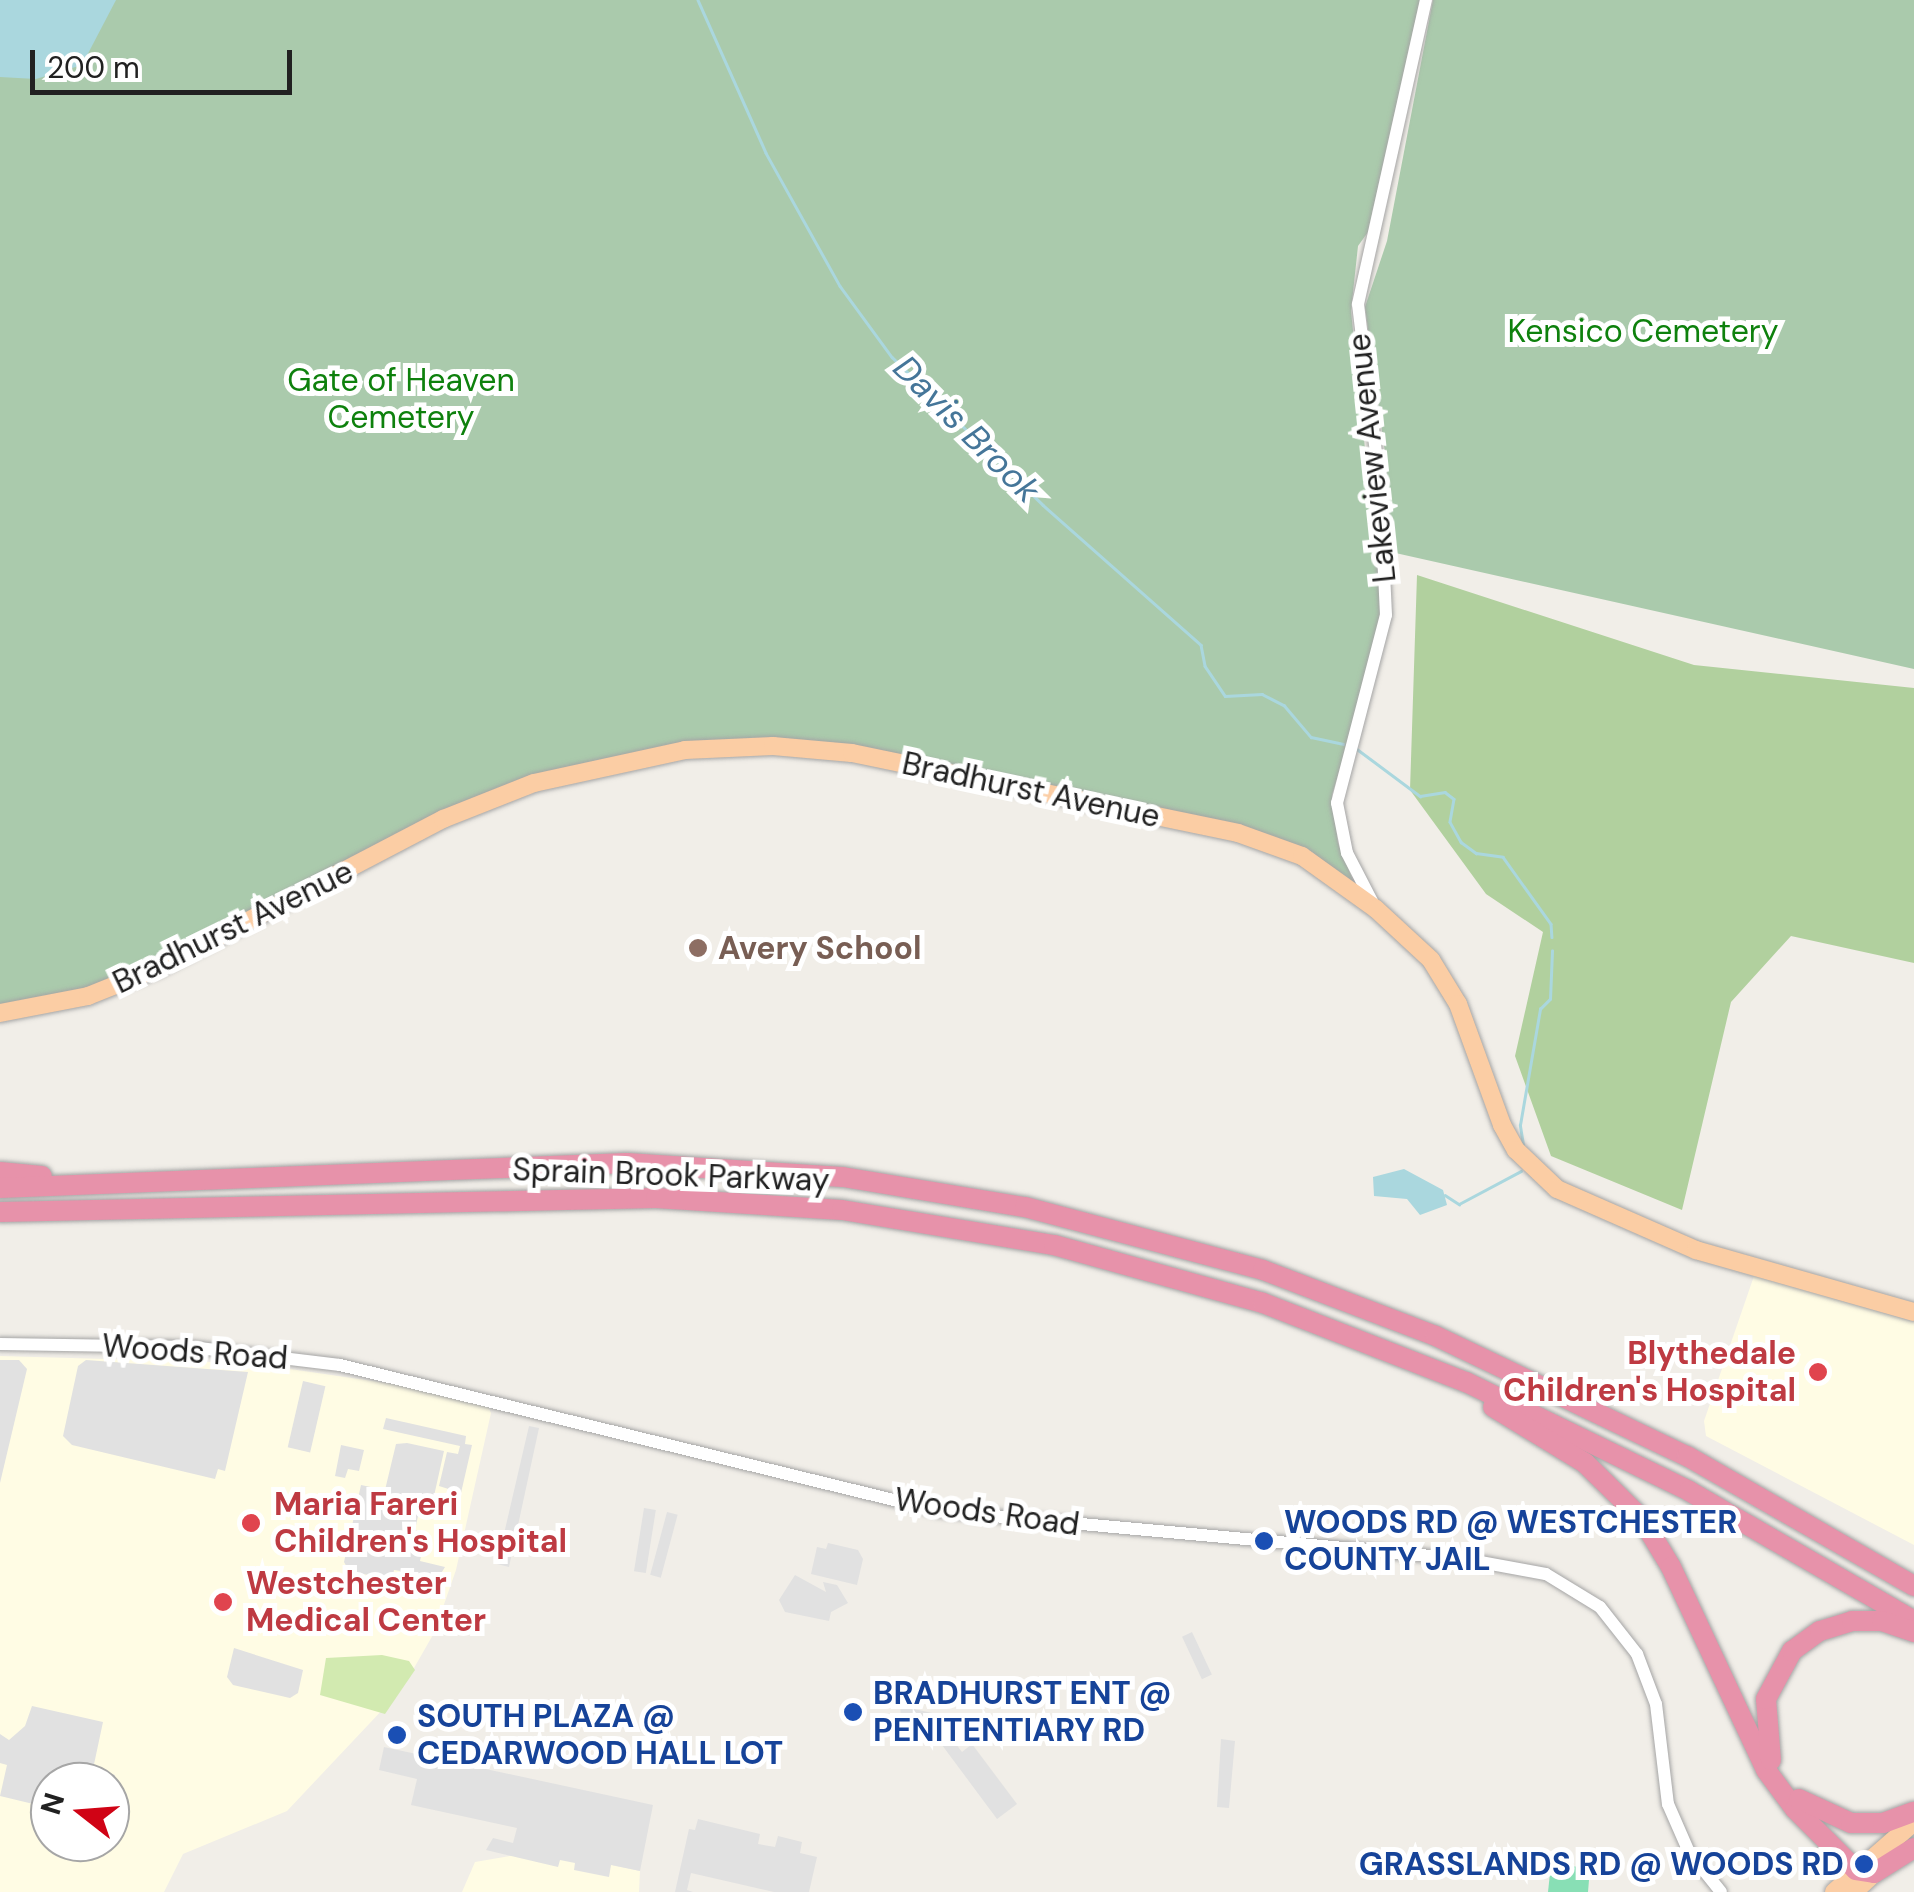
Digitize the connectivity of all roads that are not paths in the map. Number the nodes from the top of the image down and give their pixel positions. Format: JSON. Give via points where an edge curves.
{"nodes":[{"id":1,"x":1426,"y":0,"type":"edge"},
{"id":2,"x":1376,"y":909,"type":"junction"},
{"id":3,"x":0,"y":1012,"type":"edge"},
{"id":4,"x":0,"y":1172,"type":"edge"},
{"id":5,"x":114,"y":1182,"type":"junction"},
{"id":6,"x":0,"y":1188,"type":"edge"},
{"id":7,"x":83,"y":1210,"type":"junction"},
{"id":8,"x":0,"y":1212,"type":"edge"},
{"id":9,"x":0,"y":1224,"type":"edge"},
{"id":10,"x":1914,"y":1312,"type":"edge"},
{"id":11,"x":0,"y":1344,"type":"edge"},
{"id":12,"x":1408,"y":1357,"type":"junction"},
{"id":13,"x":1716,"y":1471,"type":"junction"},
{"id":14,"x":1914,"y":1568,"type":"edge"},
{"id":15,"x":1914,"y":1586,"type":"edge"},
{"id":16,"x":1914,"y":1620,"type":"edge"},
{"id":17,"x":1914,"y":1632,"type":"edge"},
{"id":18,"x":1914,"y":1812,"type":"edge"},
{"id":19,"x":1914,"y":1822,"type":"edge"},
{"id":20,"x":1914,"y":1840,"type":"edge"},
{"id":21,"x":1914,"y":1848,"type":"edge"},
{"id":22,"x":1865,"y":1871,"type":"junction"},
{"id":23,"x":1721,"y":1892,"type":"edge"},
{"id":24,"x":1834,"y":1892,"type":"edge"},
{"id":25,"x":1854,"y":1892,"type":"edge"}],
"edges":[{"from":1,"to":2,"type":"street","name":"Lakeview Avenue","via":[[1358,304],[1380,486],[1386,615],[1337,803],[1347,852]]},
{"from":2,"to":3,"type":"main road","name":"Bradhurst Avenue","via":[[1302,856],[1238,833],[852,753],[727,746],[638,757],[501,794],[158,968],[88,996]]},
{"from":2,"to":10,"type":"main road","name":"Bradhurst Avenue","via":[[1448,984],[1502,1125],[1516,1150],[1557,1189],[1696,1250]]},
{"from":4,"to":5,"type":"highway"},
{"from":5,"to":6,"type":"highway","name":"Sprain Brook Parkway"},
{"from":5,"to":13,"type":"highway","name":"Sprain Brook Parkway","via":[[596,1162],[781,1171],[967,1196],[1131,1232],[1337,1296],[1506,1367]]},
{"from":7,"to":8,"type":"highway","name":"Sprain Brook Parkway"},
{"from":7,"to":9,"type":"highway"},
{"from":7,"to":12,"type":"highway","name":"Sprain Brook Parkway","via":[[624,1197],[842,1210],[994,1232],[1132,1264],[1263,1302]]},
{"from":11,"to":23,"type":"street","name":"Woods Road","via":[[192,1348],[340,1365],[938,1511],[1464,1559],[1546,1574],[1600,1608],[1637,1654],[1656,1704],[1668,1804],[1690,1852]]},
{"from":12,"to":16,"type":"highway","name":"Sprain Brook Parkway","via":[[1675,1483]]},
{"from":12,"to":22,"type":"highway","via":[[1574,1455],[1632,1507],[1671,1567],[1772,1781]]},
{"from":13,"to":14,"type":"highway"},
{"from":13,"to":15,"type":"highway","name":"Sprain Brook Parkway"},
{"from":17,"to":18,"type":"highway","via":[[1862,1620],[1810,1636],[1778,1668],[1763,1725],[1777,1773],[1815,1811],[1862,1824]]},
{"from":19,"to":22,"type":"main road"},
{"from":20,"to":22,"type":"main road"},
{"from":21,"to":22,"type":"highway"},
{"from":22,"to":24,"type":"main road"},
{"from":22,"to":25,"type":"main road"}]}
